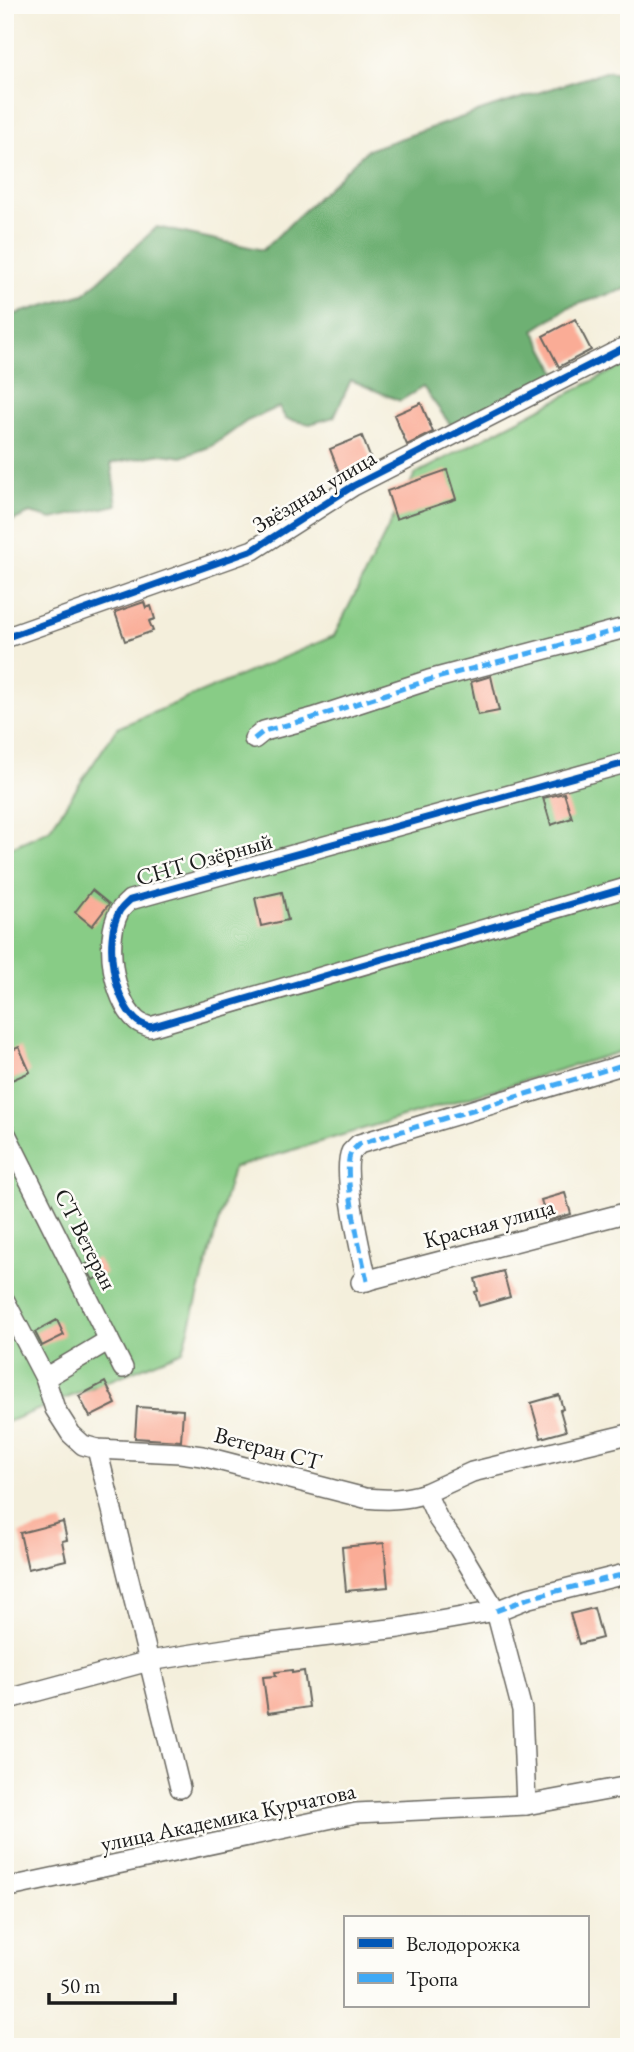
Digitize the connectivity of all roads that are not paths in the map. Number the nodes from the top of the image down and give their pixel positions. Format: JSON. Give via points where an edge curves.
{"nodes":[{"id":1,"x":629,"y":345,"type":"edge"},
{"id":2,"x":629,"y":626,"type":"edge"},
{"id":3,"x":5,"y":639,"type":"edge"},
{"id":4,"x":254,"y":739,"type":"dead end"},
{"id":5,"x":629,"y":762,"type":"edge"},
{"id":6,"x":629,"y":887,"type":"edge"},
{"id":7,"x":629,"y":1063,"type":"edge"},
{"id":8,"x":5,"y":1132,"type":"edge"},
{"id":9,"x":629,"y":1212,"type":"edge"},
{"id":10,"x":5,"y":1301,"type":"edge"},
{"id":11,"x":109,"y":1340,"type":"junction"},
{"id":12,"x":123,"y":1368,"type":"dead end"},
{"id":13,"x":45,"y":1378,"type":"junction"},
{"id":14,"x":629,"y":1434,"type":"edge"},
{"id":15,"x":97,"y":1449,"type":"junction"},
{"id":16,"x":426,"y":1493,"type":"junction"},
{"id":17,"x":629,"y":1573,"type":"edge"},
{"id":18,"x":496,"y":1611,"type":"junction"},
{"id":19,"x":149,"y":1661,"type":"junction"},
{"id":20,"x":5,"y":1700,"type":"edge"},
{"id":21,"x":629,"y":1786,"type":"edge"},
{"id":22,"x":180,"y":1788,"type":"dead end"},
{"id":23,"x":526,"y":1805,"type":"junction"},
{"id":24,"x":5,"y":1888,"type":"edge"}],
"edges":[{"from":1,"to":3,"type":"street","name":"Звёздная улица","via":[[353,486],[253,550]]},
{"from":2,"to":4,"type":"street","via":[[429,680],[264,731]]},
{"from":5,"to":6,"type":"street","name":"СНТ Озёрный","via":[[130,900],[119,911],[111,956],[127,1010],[138,1023],[150,1027]]},
{"from":7,"to":9,"type":"street","name":"Красная улица","via":[[359,1144],[351,1152],[349,1166],[364,1282]]},
{"from":8,"to":11,"type":"street","name":"СТ Ветеран"},
{"from":10,"to":13,"type":"street"},
{"from":11,"to":12,"type":"street","name":"СТ Ветеран"},
{"from":11,"to":13,"type":"street"},
{"from":13,"to":15,"type":"street","via":[[55,1409],[71,1434],[83,1445]]},
{"from":14,"to":16,"type":"street","name":"Ветеран СТ","via":[[472,1472]]},
{"from":15,"to":16,"type":"street","name":"Ветеран СТ","via":[[202,1456],[365,1498],[408,1499]]},
{"from":15,"to":19,"type":"street"},
{"from":16,"to":18,"type":"street"},
{"from":17,"to":18,"type":"street"},
{"from":18,"to":19,"type":"street"},
{"from":18,"to":23,"type":"street","via":[[522,1710]]},
{"from":19,"to":20,"type":"street"},
{"from":19,"to":22,"type":"street"},
{"from":21,"to":23,"type":"street","name":"улица Академика Курчатова"},
{"from":23,"to":24,"type":"street","name":"улица Академика Курчатова","via":[[356,1813]]}]}
